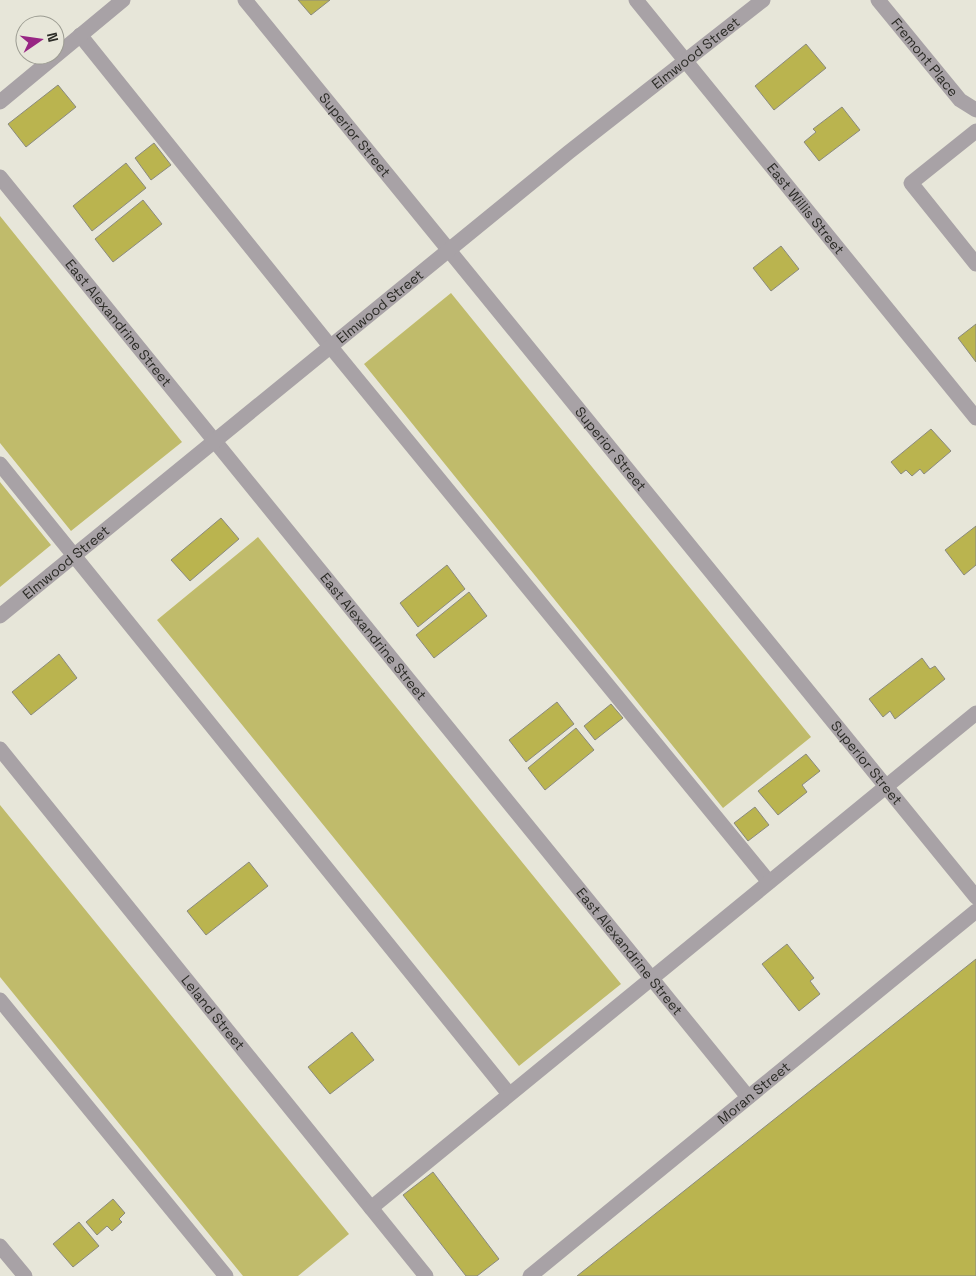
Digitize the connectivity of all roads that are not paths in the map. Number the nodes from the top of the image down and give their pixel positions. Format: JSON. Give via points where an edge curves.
{"nodes":[{"id":1,"x":123,"y":0,"type":"edge"},
{"id":2,"x":246,"y":0,"type":"edge"},
{"id":3,"x":636,"y":0,"type":"edge"},
{"id":4,"x":763,"y":0,"type":"edge"},
{"id":5,"x":878,"y":0,"type":"edge"},
{"id":6,"x":80,"y":36,"type":"junction"},
{"id":7,"x":686,"y":62,"type":"junction"},
{"id":8,"x":0,"y":102,"type":"edge"},
{"id":9,"x":976,"y":110,"type":"edge"},
{"id":10,"x":976,"y":131,"type":"edge"},
{"id":11,"x":0,"y":177,"type":"edge"},
{"id":12,"x":450,"y":249,"type":"junction"},
{"id":13,"x":976,"y":264,"type":"edge"},
{"id":14,"x":330,"y":346,"type":"junction"},
{"id":15,"x":976,"y":418,"type":"edge"},
{"id":16,"x":214,"y":440,"type":"junction"},
{"id":17,"x":0,"y":464,"type":"edge"},
{"id":18,"x":75,"y":557,"type":"junction"},
{"id":19,"x":0,"y":616,"type":"edge"},
{"id":20,"x":976,"y":713,"type":"edge"},
{"id":21,"x":0,"y":749,"type":"edge"},
{"id":22,"x":886,"y":786,"type":"junction"},
{"id":23,"x":769,"y":882,"type":"junction"},
{"id":24,"x":976,"y":897,"type":"edge"},
{"id":25,"x":976,"y":911,"type":"edge"},
{"id":26,"x":651,"y":978,"type":"junction"},
{"id":27,"x":0,"y":1000,"type":"edge"},
{"id":28,"x":509,"y":1094,"type":"junction"},
{"id":29,"x":748,"y":1097,"type":"junction"},
{"id":30,"x":371,"y":1208,"type":"junction"},
{"id":31,"x":0,"y":1246,"type":"edge"},
{"id":32,"x":25,"y":1276,"type":"edge"},
{"id":33,"x":226,"y":1276,"type":"edge"},
{"id":34,"x":426,"y":1276,"type":"edge"},
{"id":35,"x":530,"y":1276,"type":"edge"}],
"edges":[{"from":1,"to":6,"type":"street"},
{"from":2,"to":12,"type":"street","name":"Superior Street"},
{"from":3,"to":7,"type":"street","name":"East Willis Street"},
{"from":4,"to":7,"type":"street","name":"Elmwood Street"},
{"from":5,"to":9,"type":"street","name":"Fremont Place","via":[[960,100]]},
{"from":6,"to":8,"type":"street"},
{"from":6,"to":14,"type":"street"},
{"from":7,"to":12,"type":"street","name":"Elmwood Street"},
{"from":7,"to":15,"type":"street","name":"East Willis Street"},
{"from":10,"to":13,"type":"street","via":[[911,183]]},
{"from":11,"to":16,"type":"street","name":"East Alexandrine Street"},
{"from":12,"to":14,"type":"street","name":"Elmwood Street"},
{"from":12,"to":22,"type":"street","name":"Superior Street"},
{"from":14,"to":16,"type":"street","name":"Elmwood Street"},
{"from":14,"to":23,"type":"street"},
{"from":16,"to":18,"type":"street","name":"Elmwood Street"},
{"from":16,"to":26,"type":"street","name":"East Alexandrine Street"},
{"from":17,"to":18,"type":"street"},
{"from":18,"to":19,"type":"street","name":"Elmwood Street"},
{"from":18,"to":28,"type":"street"},
{"from":20,"to":22,"type":"street"},
{"from":21,"to":30,"type":"street","name":"Leland Street"},
{"from":22,"to":23,"type":"street"},
{"from":22,"to":24,"type":"street","name":"Superior Street"},
{"from":23,"to":26,"type":"street"},
{"from":25,"to":29,"type":"street","name":"Moran Street"},
{"from":26,"to":28,"type":"street"},
{"from":26,"to":29,"type":"street","name":"East Alexandrine Street"},
{"from":27,"to":33,"type":"street"},
{"from":28,"to":30,"type":"street"},
{"from":29,"to":35,"type":"street","name":"Moran Street"},
{"from":30,"to":34,"type":"street","name":"Leland Street"},
{"from":31,"to":32,"type":"street"}]}
